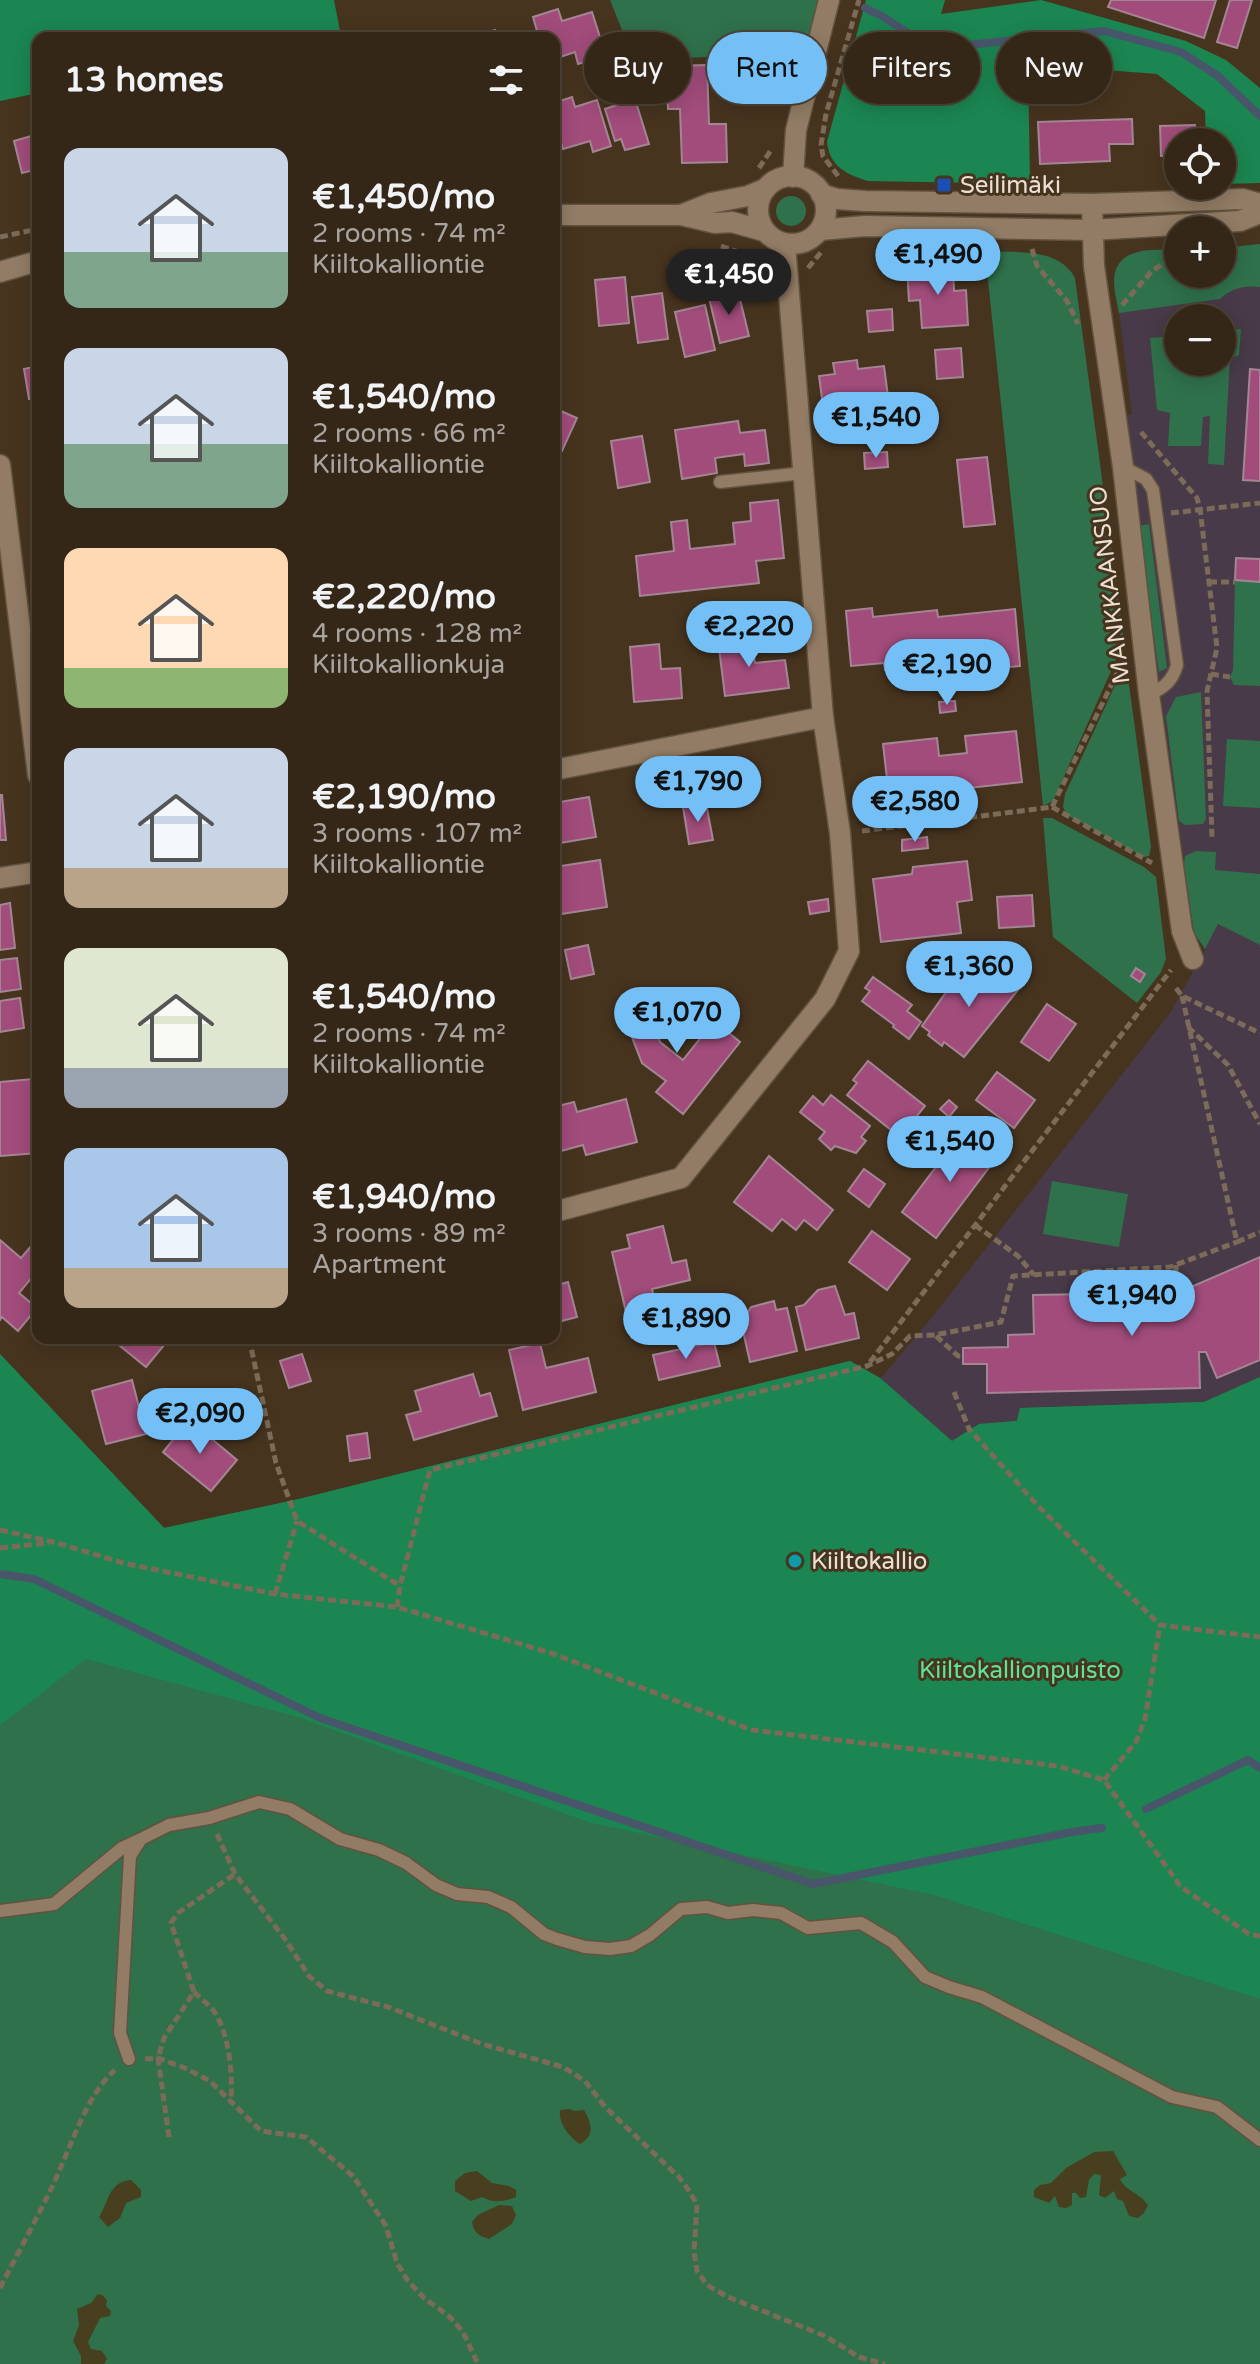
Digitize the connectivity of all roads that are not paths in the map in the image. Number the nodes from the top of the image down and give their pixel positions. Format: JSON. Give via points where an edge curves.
{"nodes":[{"id":1,"x":829,"y":0,"type":"edge"},
{"id":2,"x":793,"y":177,"type":"junction"},
{"id":3,"x":765,"y":189,"type":"junction"},
{"id":4,"x":821,"y":194,"type":"junction"},
{"id":5,"x":1092,"y":204,"type":"junction"},
{"id":6,"x":1260,"y":204,"type":"edge"},
{"id":7,"x":1260,"y":213,"type":"edge"},
{"id":8,"x":560,"y":215,"type":"edge"},
{"id":9,"x":681,"y":215,"type":"junction"},
{"id":10,"x":820,"y":230,"type":"junction"},
{"id":11,"x":1092,"y":230,"type":"junction"},
{"id":12,"x":764,"y":231,"type":"junction"},
{"id":13,"x":785,"y":244,"type":"junction"},
{"id":14,"x":32,"y":263,"type":"edge"},
{"id":15,"x":0,"y":272,"type":"edge"},
{"id":16,"x":0,"y":465,"type":"edge"},
{"id":17,"x":1123,"y":467,"type":"junction"},
{"id":18,"x":803,"y":473,"type":"junction"},
{"id":19,"x":720,"y":482,"type":"dead end"},
{"id":20,"x":1149,"y":694,"type":"junction"},
{"id":21,"x":823,"y":717,"type":"junction"},
{"id":22,"x":32,"y":726,"type":"edge"},
{"id":23,"x":560,"y":769,"type":"edge"},
{"id":24,"x":32,"y":873,"type":"edge"},
{"id":25,"x":0,"y":878,"type":"edge"},
{"id":26,"x":1193,"y":959,"type":"dead end"},
{"id":27,"x":560,"y":1210,"type":"edge"},
{"id":28,"x":141,"y":1839,"type":"junction"},
{"id":29,"x":0,"y":1911,"type":"edge"},
{"id":30,"x":129,"y":2059,"type":"road end"},
{"id":31,"x":1260,"y":2140,"type":"edge"}],
"edges":[{"from":1,"to":2,"type":"street","via":[[796,130]]},
{"from":2,"to":3,"type":"street"},
{"from":2,"to":4,"type":"street","via":[[811,182]]},
{"from":3,"to":9,"type":"street"},
{"from":3,"to":12,"type":"street","via":[[758,216]]},
{"from":4,"to":5,"type":"street","via":[[865,201]]},
{"from":4,"to":10,"type":"street","via":[[826,213]]},
{"from":5,"to":6,"type":"street","via":[[1243,199]]},
{"from":5,"to":11,"type":"street","name":"MANKKAANSUO"},
{"from":7,"to":11,"type":"street","via":[[1240,221]]},
{"from":8,"to":9,"type":"street"},
{"from":9,"to":12,"type":"street"},
{"from":10,"to":11,"type":"street"},
{"from":10,"to":13,"type":"street","via":[[809,240]]},
{"from":11,"to":17,"type":"street","name":"MANKKAANSUO"},
{"from":12,"to":13,"type":"street"},
{"from":13,"to":18,"type":"street"},
{"from":14,"to":15,"type":"street"},
{"from":16,"to":22,"type":"street"},
{"from":17,"to":20,"type":"street","name":"MANKKAANSUO"},
{"from":17,"to":20,"type":"lane","via":[[1146,479],[1153,490],[1177,665],[1174,676]]},
{"from":18,"to":19,"type":"lane"},
{"from":18,"to":21,"type":"street"},
{"from":20,"to":26,"type":"street","name":"MANKKAANSUO","via":[[1182,931]]},
{"from":21,"to":23,"type":"street"},
{"from":21,"to":27,"type":"street","via":[[840,833],[849,951],[825,999],[681,1178]]},
{"from":24,"to":25,"type":"street"},
{"from":28,"to":29,"type":"lane","via":[[122,1848],[54,1904]]},
{"from":28,"to":30,"type":"lane","via":[[130,1856],[120,2033]]},
{"from":28,"to":31,"type":"lane","via":[[169,1825],[259,1802],[290,1809],[340,1839],[406,1863],[436,1885],[457,1894],[488,1897],[511,1907],[544,1934],[585,1947],[631,1946],[681,1909],[781,1913],[808,1928],[861,1923],[893,1942],[925,1977],[982,1997],[1172,2097],[1217,2107]]}]}
